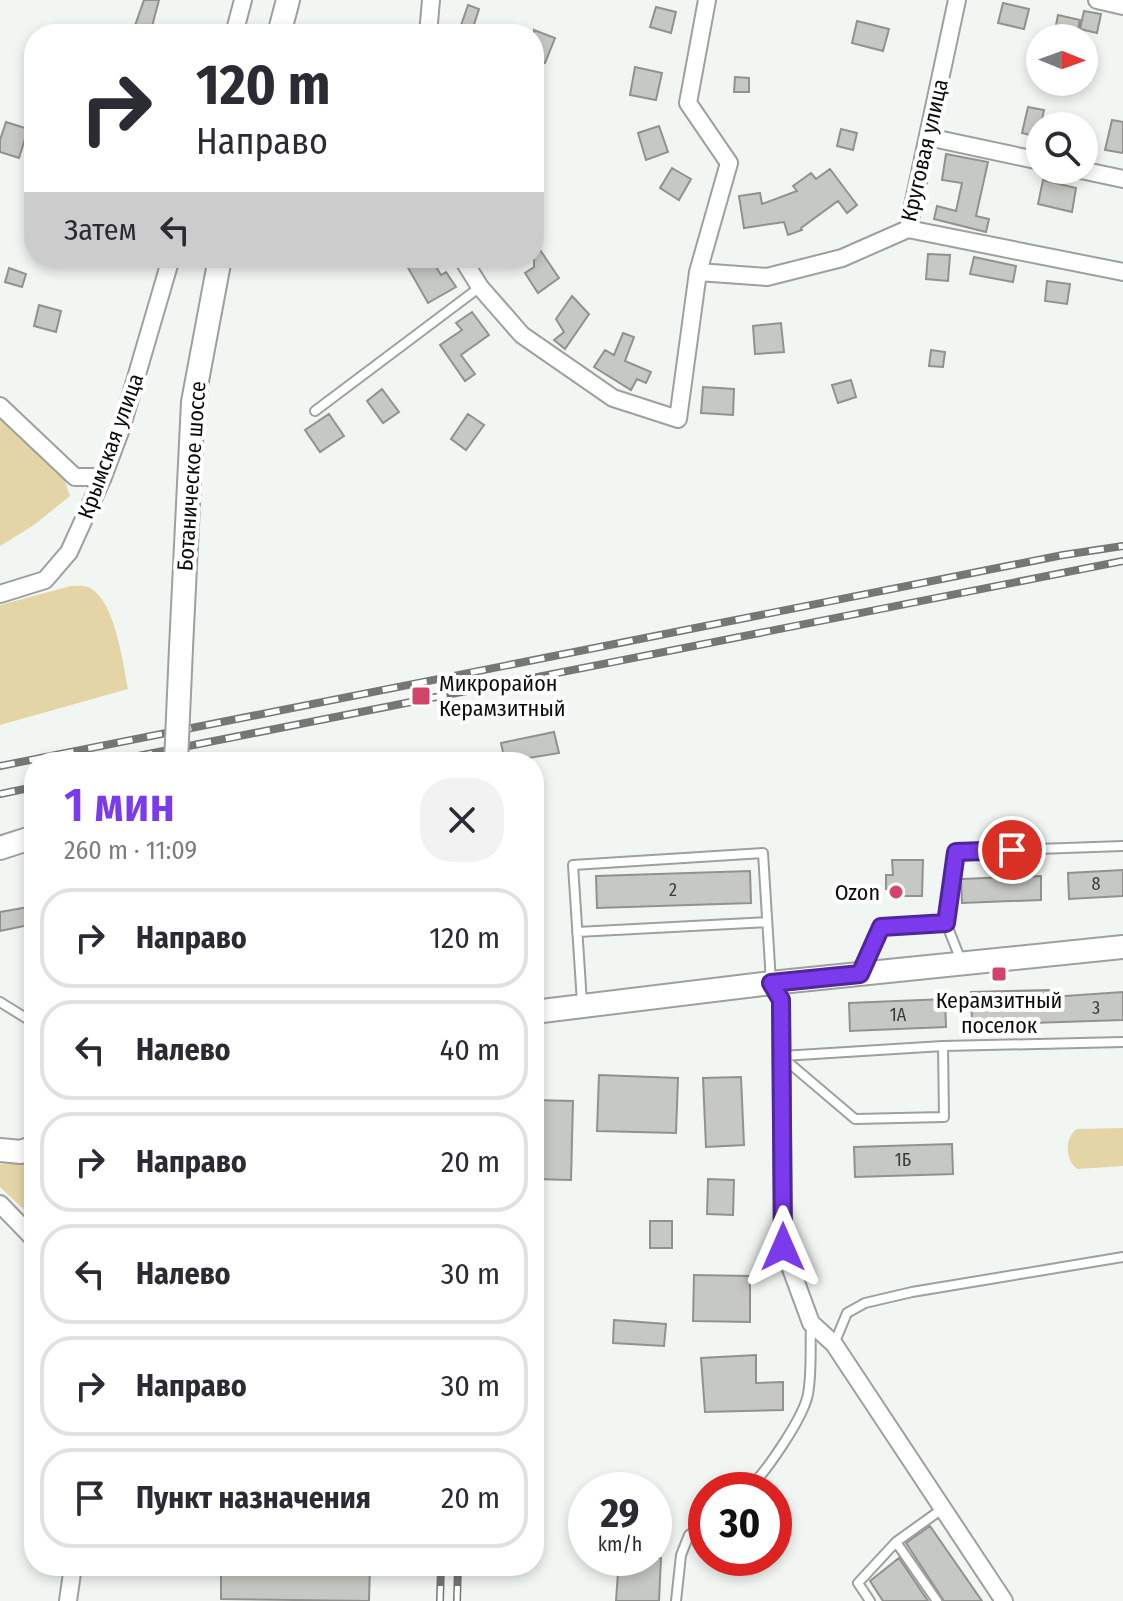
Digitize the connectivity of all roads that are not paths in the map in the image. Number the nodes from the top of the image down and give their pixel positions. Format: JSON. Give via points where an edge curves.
{"nodes":[{"id":1,"x":243,"y":0,"type":"edge"},
{"id":2,"x":288,"y":0,"type":"edge"},
{"id":3,"x":431,"y":0,"type":"edge"},
{"id":4,"x":707,"y":0,"type":"edge"},
{"id":5,"x":957,"y":0,"type":"edge"},
{"id":6,"x":1097,"y":0,"type":"edge"},
{"id":7,"x":1123,"y":4,"type":"edge"},
{"id":8,"x":237,"y":24,"type":"edge"},
{"id":9,"x":282,"y":24,"type":"edge"},
{"id":10,"x":429,"y":24,"type":"edge"},
{"id":11,"x":928,"y":137,"type":"junction"},
{"id":12,"x":1026,"y":158,"type":"edge"},
{"id":13,"x":1098,"y":174,"type":"edge"},
{"id":14,"x":1123,"y":179,"type":"edge"},
{"id":15,"x":908,"y":229,"type":"junction"},
{"id":16,"x":168,"y":268,"type":"edge"},
{"id":17,"x":218,"y":268,"type":"edge"},
{"id":18,"x":468,"y":268,"type":"edge"},
{"id":19,"x":698,"y":272,"type":"junction"},
{"id":20,"x":1123,"y":272,"type":"edge"},
{"id":21,"x":480,"y":287,"type":"junction"},
{"id":22,"x":0,"y":406,"type":"edge"},
{"id":23,"x":315,"y":411,"type":"dead end"},
{"id":24,"x":103,"y":477,"type":"junction"},
{"id":25,"x":0,"y":594,"type":"edge"},
{"id":26,"x":176,"y":752,"type":"edge"},
{"id":27,"x":24,"y":840,"type":"edge"},
{"id":28,"x":1123,"y":846,"type":"edge"},
{"id":29,"x":0,"y":848,"type":"edge"},
{"id":30,"x":767,"y":922,"type":"junction"},
{"id":31,"x":946,"y":923,"type":"junction"},
{"id":32,"x":577,"y":932,"type":"junction"},
{"id":33,"x":1123,"y":947,"type":"edge"},
{"id":34,"x":963,"y":964,"type":"junction"},
{"id":35,"x":860,"y":974,"type":"junction"},
{"id":36,"x":771,"y":983,"type":"junction"},
{"id":37,"x":0,"y":1002,"type":"edge"},
{"id":38,"x":582,"y":1006,"type":"junction"},
{"id":39,"x":544,"y":1011,"type":"edge"},
{"id":40,"x":24,"y":1017,"type":"edge"},
{"id":41,"x":1123,"y":1042,"type":"edge"},
{"id":42,"x":943,"y":1046,"type":"junction"},
{"id":43,"x":782,"y":1056,"type":"junction"},
{"id":44,"x":0,"y":1150,"type":"edge"},
{"id":45,"x":24,"y":1151,"type":"edge"},
{"id":46,"x":0,"y":1204,"type":"edge"},
{"id":47,"x":24,"y":1229,"type":"edge"},
{"id":48,"x":1123,"y":1257,"type":"edge"},
{"id":49,"x":811,"y":1323,"type":"junction"},
{"id":50,"x":834,"y":1344,"type":"junction"},
{"id":51,"x":763,"y":1472,"type":"edge"},
{"id":52,"x":942,"y":1509,"type":"junction"},
{"id":53,"x":688,"y":1538,"type":"edge"},
{"id":54,"x":896,"y":1542,"type":"junction"},
{"id":55,"x":72,"y":1576,"type":"edge"},
{"id":56,"x":68,"y":1601,"type":"edge"},
{"id":57,"x":676,"y":1601,"type":"edge"},
{"id":58,"x":870,"y":1601,"type":"edge"},
{"id":59,"x":937,"y":1601,"type":"edge"},
{"id":60,"x":1004,"y":1601,"type":"edge"}],
"edges":[{"from":1,"to":8,"type":"street"},
{"from":2,"to":9,"type":"street"},
{"from":3,"to":10,"type":"street"},
{"from":4,"to":19,"type":"street","via":[[688,103],[729,163]]},
{"from":5,"to":11,"type":"street","name":"Круговая улица"},
{"from":6,"to":7,"type":"street"},
{"from":11,"to":12,"type":"street"},
{"from":11,"to":15,"type":"street","name":"Круговая улица"},
{"from":13,"to":14,"type":"street"},
{"from":15,"to":19,"type":"street","name":"Круговая улица","via":[[842,258],[767,277]]},
{"from":15,"to":20,"type":"street"},
{"from":16,"to":24,"type":"street","name":"Крымская улица"},
{"from":17,"to":26,"type":"street","name":"Ботаническое шоссе","bridge":true,"via":[[193,402]]},
{"from":18,"to":21,"type":"street"},
{"from":19,"to":21,"type":"street","via":[[678,419],[613,398],[522,335]]},
{"from":21,"to":23,"type":"lane"},
{"from":22,"to":24,"type":"street","via":[[75,477]]},
{"from":24,"to":25,"type":"street","name":"Крымская улица","via":[[69,552],[45,580]]},
{"from":27,"to":29,"type":"street"},
{"from":28,"to":31,"type":"lane","via":[[956,852]]},
{"from":30,"to":32,"type":"lane"},
{"from":30,"to":32,"type":"lane","via":[[763,853],[573,865]]},
{"from":30,"to":36,"type":"lane"},
{"from":31,"to":34,"type":"lane"},
{"from":31,"to":35,"type":"lane","via":[[881,927]]},
{"from":32,"to":38,"type":"lane"},
{"from":33,"to":34,"type":"street"},
{"from":34,"to":35,"type":"street"},
{"from":35,"to":36,"type":"street"},
{"from":36,"to":38,"type":"street"},
{"from":36,"to":43,"type":"street","via":[[781,1000]]},
{"from":37,"to":40,"type":"lane"},
{"from":38,"to":39,"type":"street"},
{"from":41,"to":42,"type":"lane"},
{"from":42,"to":43,"type":"lane"},
{"from":42,"to":43,"type":"lane","via":[[944,1117],[855,1119]]},
{"from":43,"to":49,"type":"street","via":[[783,1247]]},
{"from":44,"to":45,"type":"street"},
{"from":46,"to":47,"type":"street"},
{"from":48,"to":50,"type":"lane","via":[[865,1303],[847,1313]]},
{"from":49,"to":50,"type":"street"},
{"from":49,"to":51,"type":"lane","via":[[808,1395]]},
{"from":50,"to":52,"type":"street"},
{"from":52,"to":54,"type":"lane"},
{"from":52,"to":60,"type":"street"},
{"from":53,"to":57,"type":"lane"},
{"from":54,"to":58,"type":"lane","via":[[858,1583]]},
{"from":54,"to":59,"type":"lane"},
{"from":55,"to":56,"type":"street"}]}
